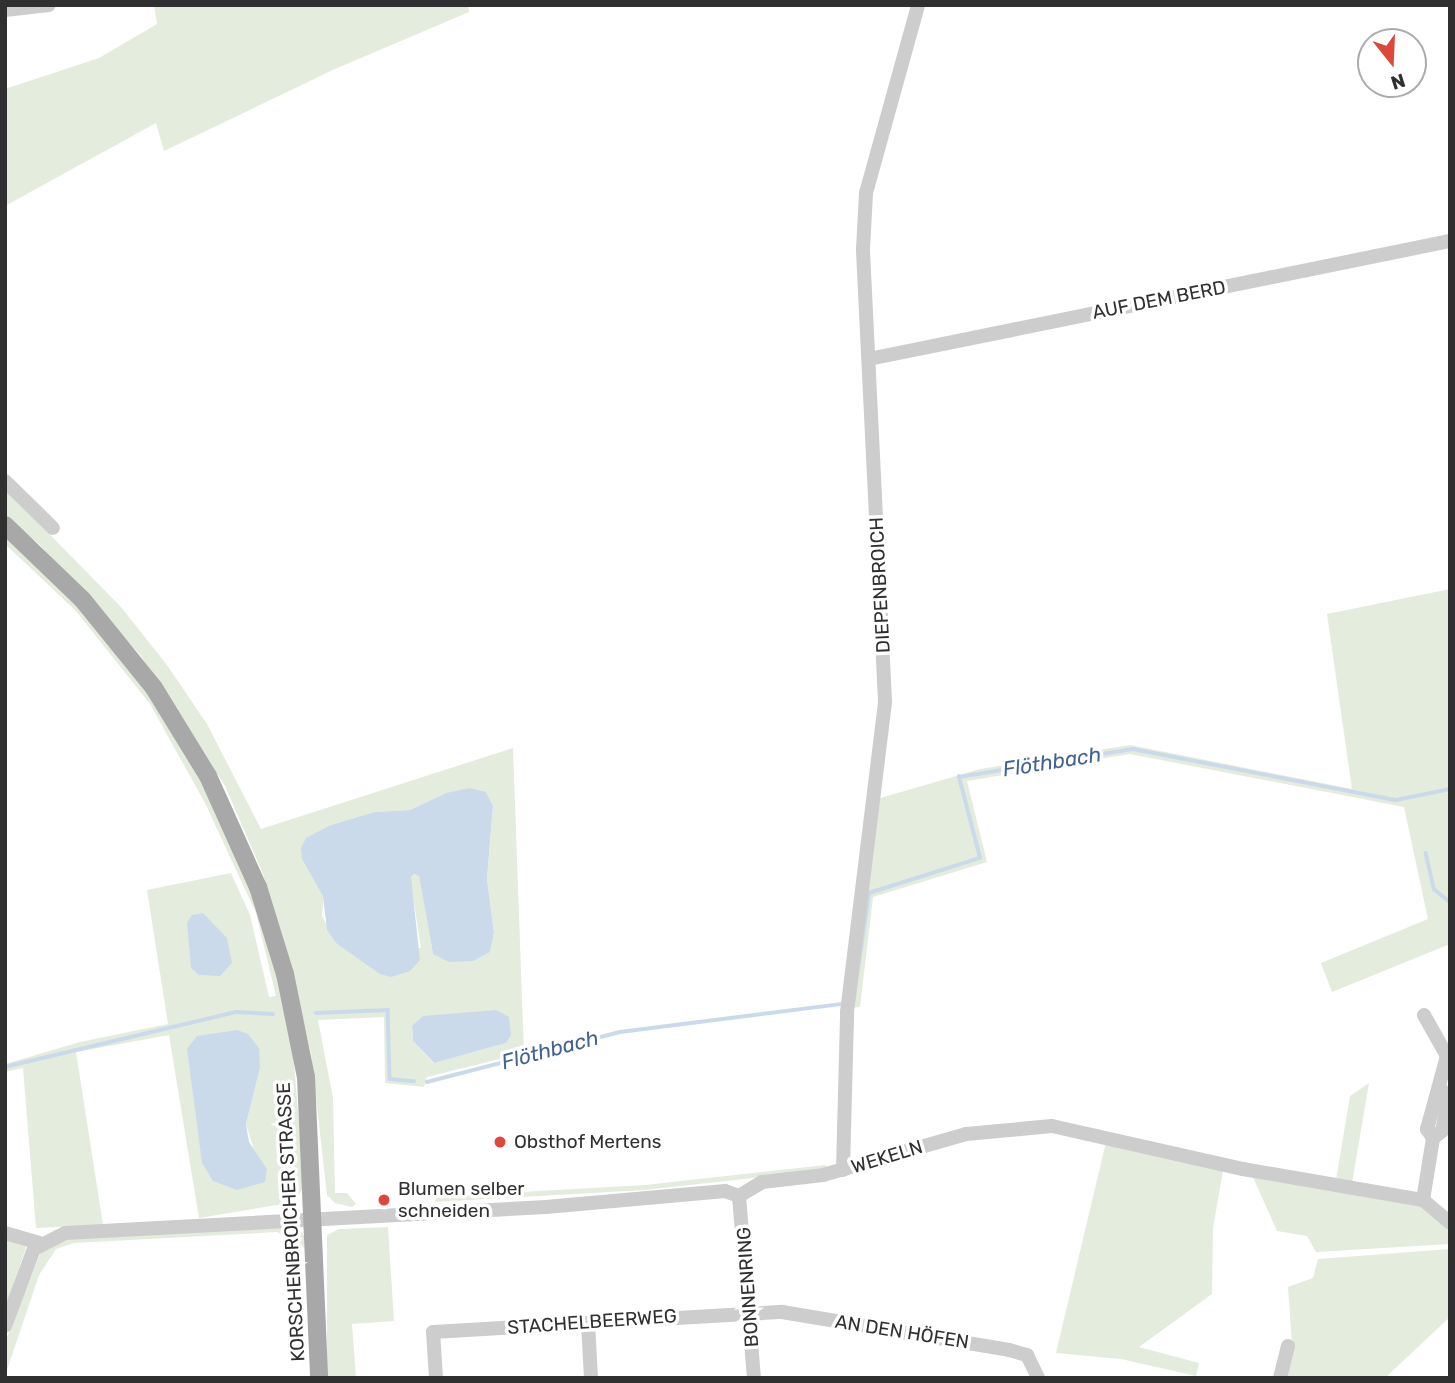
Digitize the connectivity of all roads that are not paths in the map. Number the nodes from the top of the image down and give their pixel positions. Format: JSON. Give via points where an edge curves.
{"nodes":[{"id":1,"x":49,"y":5,"type":"edge"},
{"id":2,"x":918,"y":5,"type":"edge"},
{"id":3,"x":5,"y":10,"type":"edge"},
{"id":4,"x":1450,"y":241,"type":"edge"},
{"id":5,"x":869,"y":359,"type":"junction"},
{"id":6,"x":5,"y":481,"type":"edge"},
{"id":7,"x":5,"y":525,"type":"edge"},
{"id":8,"x":53,"y":528,"type":"dead end"},
{"id":9,"x":1424,"y":1015,"type":"dead end"},
{"id":10,"x":843,"y":1170,"type":"junction"},
{"id":11,"x":739,"y":1196,"type":"junction"},
{"id":12,"x":1423,"y":1200,"type":"junction"},
{"id":13,"x":315,"y":1216,"type":"junction"},
{"id":14,"x":1450,"y":1223,"type":"edge"},
{"id":15,"x":5,"y":1233,"type":"edge"},
{"id":16,"x":39,"y":1243,"type":"junction"},
{"id":17,"x":750,"y":1312,"type":"junction"},
{"id":18,"x":588,"y":1323,"type":"junction"},
{"id":19,"x":5,"y":1326,"type":"edge"},
{"id":20,"x":1288,"y":1346,"type":"dead end"},
{"id":21,"x":319,"y":1378,"type":"edge"},
{"id":22,"x":436,"y":1378,"type":"edge"},
{"id":23,"x":591,"y":1378,"type":"edge"},
{"id":24,"x":754,"y":1378,"type":"edge"},
{"id":25,"x":1038,"y":1378,"type":"edge"},
{"id":26,"x":1280,"y":1378,"type":"edge"}],
"edges":[{"from":1,"to":3,"type":"street"},
{"from":2,"to":5,"type":"street","name":"DIEPENBROICH","via":[[866,193]]},
{"from":4,"to":5,"type":"street","name":"AUF DEM BERD"},
{"from":5,"to":10,"type":"street","name":"DIEPENBROICH","via":[[885,701],[847,1012]]},
{"from":6,"to":8,"type":"street"},
{"from":7,"to":13,"type":"main road","name":"KORSCHENBROICHER STRASSE","via":[[74,590],[141,669],[194,750],[228,816],[266,910],[292,1009],[308,1099]]},
{"from":9,"to":12,"type":"street","via":[[1447,1056],[1441,1089],[1432,1096],[1427,1129],[1433,1138]]},
{"from":10,"to":11,"type":"street","name":"WEKELN","via":[[762,1182]]},
{"from":10,"to":12,"type":"street","name":"WEKELN","via":[[966,1133],[1052,1126],[1243,1169]]},
{"from":11,"to":13,"type":"street","via":[[725,1191],[546,1207]]},
{"from":11,"to":17,"type":"street","name":"BONNENRING"},
{"from":12,"to":14,"type":"street"},
{"from":13,"to":16,"type":"street","via":[[77,1231]]},
{"from":13,"to":21,"type":"main road","name":"KORSCHENBROICHER STRASSE"},
{"from":15,"to":16,"type":"street"},
{"from":16,"to":19,"type":"street","via":[[26,1264]]},
{"from":17,"to":18,"type":"street","name":"STACHELBEERWEG"},
{"from":17,"to":24,"type":"street","name":"BONNENRING"},
{"from":17,"to":25,"type":"street","name":"AN DEN HÖFEN","via":[[782,1312],[1009,1350],[1027,1355]]},
{"from":18,"to":22,"type":"street","name":"STACHELBEERWEG","via":[[433,1332]]},
{"from":18,"to":23,"type":"street"},
{"from":20,"to":26,"type":"street"}]}
